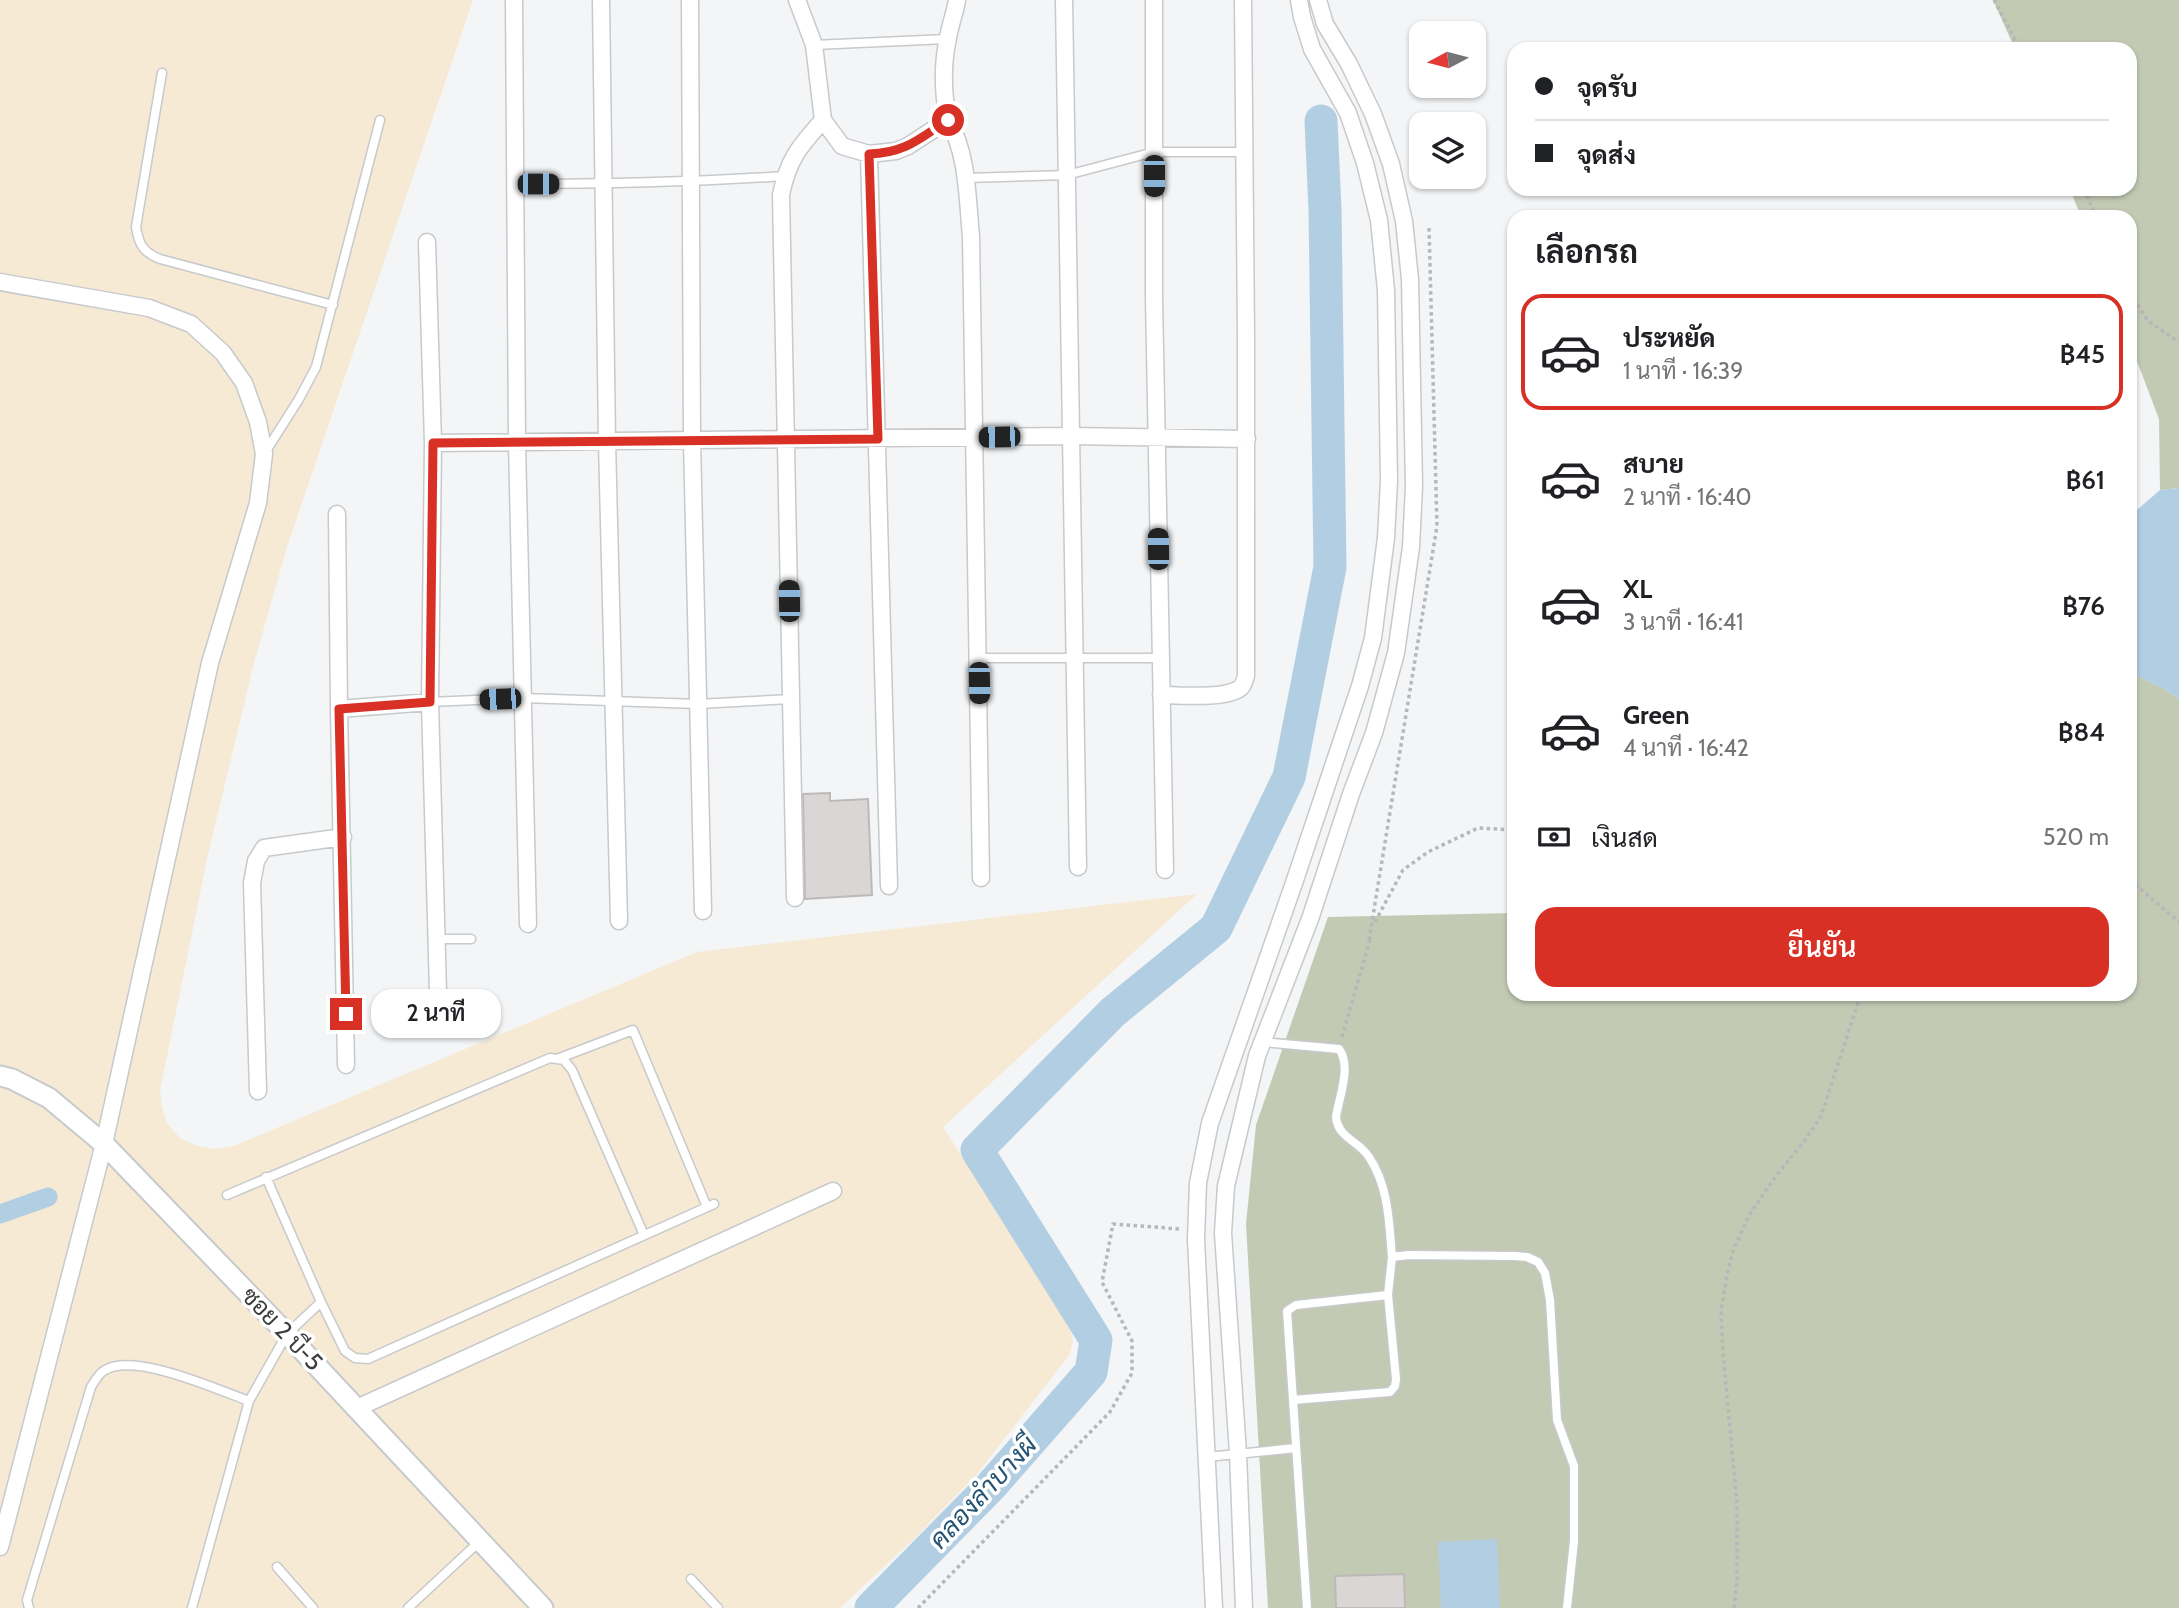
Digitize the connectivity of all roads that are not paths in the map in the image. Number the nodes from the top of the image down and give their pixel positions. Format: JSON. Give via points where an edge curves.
{"nodes":[{"id":1,"x":514,"y":0,"type":"edge"},
{"id":2,"x":601,"y":0,"type":"edge"},
{"id":3,"x":690,"y":0,"type":"edge"},
{"id":4,"x":797,"y":0,"type":"edge"},
{"id":5,"x":957,"y":0,"type":"edge"},
{"id":6,"x":1064,"y":0,"type":"edge"},
{"id":7,"x":1154,"y":0,"type":"edge"},
{"id":8,"x":1243,"y":0,"type":"edge"},
{"id":9,"x":1299,"y":0,"type":"edge"},
{"id":10,"x":1318,"y":0,"type":"edge"},
{"id":11,"x":947,"y":39,"type":"junction"},
{"id":12,"x":814,"y":45,"type":"junction"},
{"id":13,"x":162,"y":73,"type":"dead end"},
{"id":14,"x":380,"y":120,"type":"dead end"},
{"id":15,"x":823,"y":120,"type":"junction"},
{"id":16,"x":948,"y":120,"type":"junction"},
{"id":17,"x":1154,"y":152,"type":"junction"},
{"id":18,"x":1245,"y":152,"type":"junction"},
{"id":19,"x":869,"y":154,"type":"junction"},
{"id":20,"x":1067,"y":175,"type":"junction"},
{"id":21,"x":785,"y":176,"type":"junction"},
{"id":22,"x":965,"y":178,"type":"junction"},
{"id":23,"x":691,"y":182,"type":"junction"},
{"id":24,"x":516,"y":184,"type":"junction"},
{"id":25,"x":604,"y":184,"type":"junction"},
{"id":26,"x":427,"y":242,"type":"dead end"},
{"id":27,"x":0,"y":282,"type":"edge"},
{"id":28,"x":333,"y":304,"type":"junction"},
{"id":29,"x":1072,"y":436,"type":"junction"},
{"id":30,"x":975,"y":438,"type":"junction"},
{"id":31,"x":878,"y":439,"type":"junction"},
{"id":32,"x":1156,"y":439,"type":"junction"},
{"id":33,"x":1247,"y":439,"type":"junction"},
{"id":34,"x":786,"y":440,"type":"junction"},
{"id":35,"x":692,"y":441,"type":"junction"},
{"id":36,"x":607,"y":442,"type":"junction"},
{"id":37,"x":433,"y":443,"type":"junction"},
{"id":38,"x":517,"y":443,"type":"junction"},
{"id":39,"x":264,"y":454,"type":"junction"},
{"id":40,"x":337,"y":514,"type":"dead end"},
{"id":41,"x":978,"y":658,"type":"junction"},
{"id":42,"x":1075,"y":658,"type":"junction"},
{"id":43,"x":1160,"y":658,"type":"junction"},
{"id":44,"x":1161,"y":695,"type":"junction"},
{"id":45,"x":523,"y":698,"type":"junction"},
{"id":46,"x":791,"y":699,"type":"junction"},
{"id":47,"x":430,"y":702,"type":"junction"},
{"id":48,"x":613,"y":702,"type":"junction"},
{"id":49,"x":698,"y":704,"type":"junction"},
{"id":50,"x":339,"y":709,"type":"junction"},
{"id":51,"x":343,"y":837,"type":"junction"},
{"id":52,"x":1078,"y":867,"type":"dead end"},
{"id":53,"x":1165,"y":870,"type":"dead end"},
{"id":54,"x":981,"y":878,"type":"dead end"},
{"id":55,"x":889,"y":886,"type":"dead end"},
{"id":56,"x":794,"y":898,"type":"dead end"},
{"id":57,"x":704,"y":911,"type":"dead end"},
{"id":58,"x":619,"y":921,"type":"dead end"},
{"id":59,"x":528,"y":924,"type":"dead end"},
{"id":60,"x":436,"y":939,"type":"junction"},
{"id":61,"x":471,"y":939,"type":"dead end"},
{"id":62,"x":439,"y":1028,"type":"dead end"},
{"id":63,"x":1263,"y":1042,"type":"junction"},
{"id":64,"x":557,"y":1059,"type":"junction"},
{"id":65,"x":346,"y":1065,"type":"dead end"},
{"id":66,"x":0,"y":1076,"type":"edge"},
{"id":67,"x":258,"y":1091,"type":"dead end"},
{"id":68,"x":104,"y":1144,"type":"junction"},
{"id":69,"x":266,"y":1177,"type":"junction"},
{"id":70,"x":833,"y":1191,"type":"dead end"},
{"id":71,"x":227,"y":1195,"type":"dead end"},
{"id":72,"x":644,"y":1235,"type":"junction"},
{"id":73,"x":1392,"y":1257,"type":"junction"},
{"id":74,"x":1388,"y":1295,"type":"junction"},
{"id":75,"x":321,"y":1302,"type":"junction"},
{"id":76,"x":287,"y":1334,"type":"junction"},
{"id":77,"x":249,"y":1401,"type":"junction"},
{"id":78,"x":1293,"y":1401,"type":"junction"},
{"id":79,"x":357,"y":1408,"type":"junction"},
{"id":80,"x":1296,"y":1448,"type":"junction"},
{"id":81,"x":1238,"y":1453,"type":"junction"},
{"id":82,"x":1207,"y":1457,"type":"junction"},
{"id":83,"x":480,"y":1541,"type":"junction"},
{"id":84,"x":0,"y":1547,"type":"edge"},
{"id":85,"x":278,"y":1567,"type":"dead end"},
{"id":86,"x":691,"y":1579,"type":"dead end"},
{"id":87,"x":29,"y":1608,"type":"edge"},
{"id":88,"x":192,"y":1608,"type":"edge"},
{"id":89,"x":313,"y":1608,"type":"edge"},
{"id":90,"x":408,"y":1608,"type":"edge"},
{"id":91,"x":543,"y":1608,"type":"edge"},
{"id":92,"x":718,"y":1608,"type":"edge"},
{"id":93,"x":1214,"y":1608,"type":"edge"},
{"id":94,"x":1244,"y":1608,"type":"edge"},
{"id":95,"x":1307,"y":1608,"type":"edge"},
{"id":96,"x":1567,"y":1608,"type":"edge"}],
"edges":[{"from":1,"to":24,"type":"street"},
{"from":2,"to":25,"type":"street"},
{"from":3,"to":23,"type":"street"},
{"from":4,"to":12,"type":"street"},
{"from":5,"to":11,"type":"street"},
{"from":6,"to":20,"type":"street"},
{"from":7,"to":17,"type":"street"},
{"from":8,"to":18,"type":"street"},
{"from":9,"to":82,"type":"street","via":[[1312,49],[1348,113],[1379,220],[1386,304],[1386,538],[1373,638],[1360,686],[1210,1123],[1198,1183],[1196,1230]]},
{"from":10,"to":63,"type":"street","via":[[1325,24],[1373,114],[1404,221],[1410,279],[1411,547],[1396,653],[1374,733]]},
{"from":11,"to":12,"type":"lane"},
{"from":11,"to":16,"type":"street","via":[[944,97]]},
{"from":12,"to":15,"type":"street"},
{"from":13,"to":28,"type":"lane","via":[[136,228],[139,244],[160,259]]},
{"from":14,"to":28,"type":"lane"},
{"from":15,"to":19,"type":"street","via":[[842,146]]},
{"from":15,"to":21,"type":"street","via":[[796,151]]},
{"from":16,"to":19,"type":"street","via":[[896,152]]},
{"from":16,"to":22,"type":"street","via":[[957,135]]},
{"from":17,"to":18,"type":"lane"},
{"from":17,"to":20,"type":"lane"},
{"from":17,"to":32,"type":"street"},
{"from":18,"to":33,"type":"street"},
{"from":19,"to":31,"type":"street"},
{"from":20,"to":22,"type":"lane"},
{"from":20,"to":29,"type":"street"},
{"from":21,"to":23,"type":"lane"},
{"from":21,"to":34,"type":"street","via":[[781,195]]},
{"from":22,"to":30,"type":"street","via":[[971,236]]},
{"from":23,"to":25,"type":"lane"},
{"from":23,"to":35,"type":"street"},
{"from":24,"to":25,"type":"lane"},
{"from":24,"to":38,"type":"street"},
{"from":25,"to":36,"type":"street"},
{"from":26,"to":37,"type":"street"},
{"from":27,"to":39,"type":"street","via":[[149,308],[191,324],[223,353],[244,383]]},
{"from":28,"to":39,"type":"lane","via":[[316,367]]},
{"from":29,"to":30,"type":"street"},
{"from":29,"to":32,"type":"street"},
{"from":29,"to":42,"type":"street"},
{"from":30,"to":31,"type":"street"},
{"from":30,"to":41,"type":"street"},
{"from":31,"to":34,"type":"street"},
{"from":31,"to":55,"type":"street"},
{"from":32,"to":33,"type":"street"},
{"from":32,"to":43,"type":"street"},
{"from":33,"to":44,"type":"street","via":[[1246,676],[1238,690]]},
{"from":34,"to":35,"type":"street"},
{"from":34,"to":46,"type":"street"},
{"from":35,"to":36,"type":"street"},
{"from":35,"to":49,"type":"street"},
{"from":36,"to":38,"type":"street"},
{"from":36,"to":48,"type":"street"},
{"from":37,"to":38,"type":"street"},
{"from":37,"to":47,"type":"street"},
{"from":38,"to":45,"type":"street"},
{"from":39,"to":68,"type":"street","via":[[258,503],[210,663]]},
{"from":40,"to":50,"type":"street"},
{"from":41,"to":42,"type":"lane"},
{"from":41,"to":54,"type":"street"},
{"from":42,"to":43,"type":"lane"},
{"from":42,"to":52,"type":"street"},
{"from":43,"to":44,"type":"street"},
{"from":44,"to":53,"type":"street"},
{"from":45,"to":47,"type":"lane"},
{"from":45,"to":48,"type":"lane"},
{"from":45,"to":59,"type":"street"},
{"from":46,"to":49,"type":"lane"},
{"from":46,"to":56,"type":"street"},
{"from":47,"to":50,"type":"street"},
{"from":47,"to":60,"type":"street"},
{"from":48,"to":49,"type":"lane"},
{"from":48,"to":58,"type":"street"},
{"from":49,"to":57,"type":"street"},
{"from":50,"to":51,"type":"street"},
{"from":51,"to":65,"type":"street"},
{"from":51,"to":67,"type":"street","via":[[264,848],[256,861],[252,883]]},
{"from":60,"to":61,"type":"lane"},
{"from":60,"to":62,"type":"street"},
{"from":63,"to":73,"type":"lane","via":[[1339,1049],[1342,1053],[1345,1068],[1336,1124],[1368,1154],[1379,1174],[1387,1202]]},
{"from":63,"to":81,"type":"street","via":[[1226,1186],[1223,1233]]},
{"from":64,"to":69,"type":"lane","via":[[538,1062]]},
{"from":64,"to":72,"type":"lane","via":[[572,1070]]},
{"from":64,"to":72,"type":"lane","via":[[633,1030],[710,1205]]},
{"from":66,"to":68,"type":"street","name":"ซอย 2 บี-5","via":[[49,1098]]},
{"from":68,"to":76,"type":"street","name":"ซอย 2 บี-5"},
{"from":68,"to":84,"type":"street"},
{"from":69,"to":71,"type":"lane"},
{"from":69,"to":75,"type":"lane"},
{"from":70,"to":79,"type":"street"},
{"from":72,"to":75,"type":"lane","via":[[368,1359],[345,1351]]},
{"from":73,"to":74,"type":"lane"},
{"from":73,"to":96,"type":"lane","via":[[1527,1257],[1538,1262],[1545,1273],[1557,1420],[1574,1466],[1574,1541]]},
{"from":74,"to":78,"type":"lane","via":[[1291,1306],[1287,1311]]},
{"from":74,"to":78,"type":"lane","via":[[1396,1379],[1393,1389]]},
{"from":75,"to":76,"type":"lane"},
{"from":76,"to":77,"type":"lane"},
{"from":76,"to":79,"type":"street","name":"ซอย 2 บี-5"},
{"from":77,"to":87,"type":"lane","via":[[144,1366],[104,1370],[91,1387],[27,1600]]},
{"from":77,"to":88,"type":"lane"},
{"from":78,"to":80,"type":"lane"},
{"from":79,"to":83,"type":"street","name":"ซอย 2 บี-5"},
{"from":80,"to":81,"type":"lane"},
{"from":80,"to":95,"type":"lane"},
{"from":81,"to":82,"type":"lane"},
{"from":81,"to":94,"type":"street"},
{"from":82,"to":93,"type":"street"},
{"from":83,"to":90,"type":"lane"},
{"from":83,"to":91,"type":"street","name":"ซอย 2 บี-5"},
{"from":85,"to":89,"type":"lane"},
{"from":86,"to":92,"type":"lane"}]}
